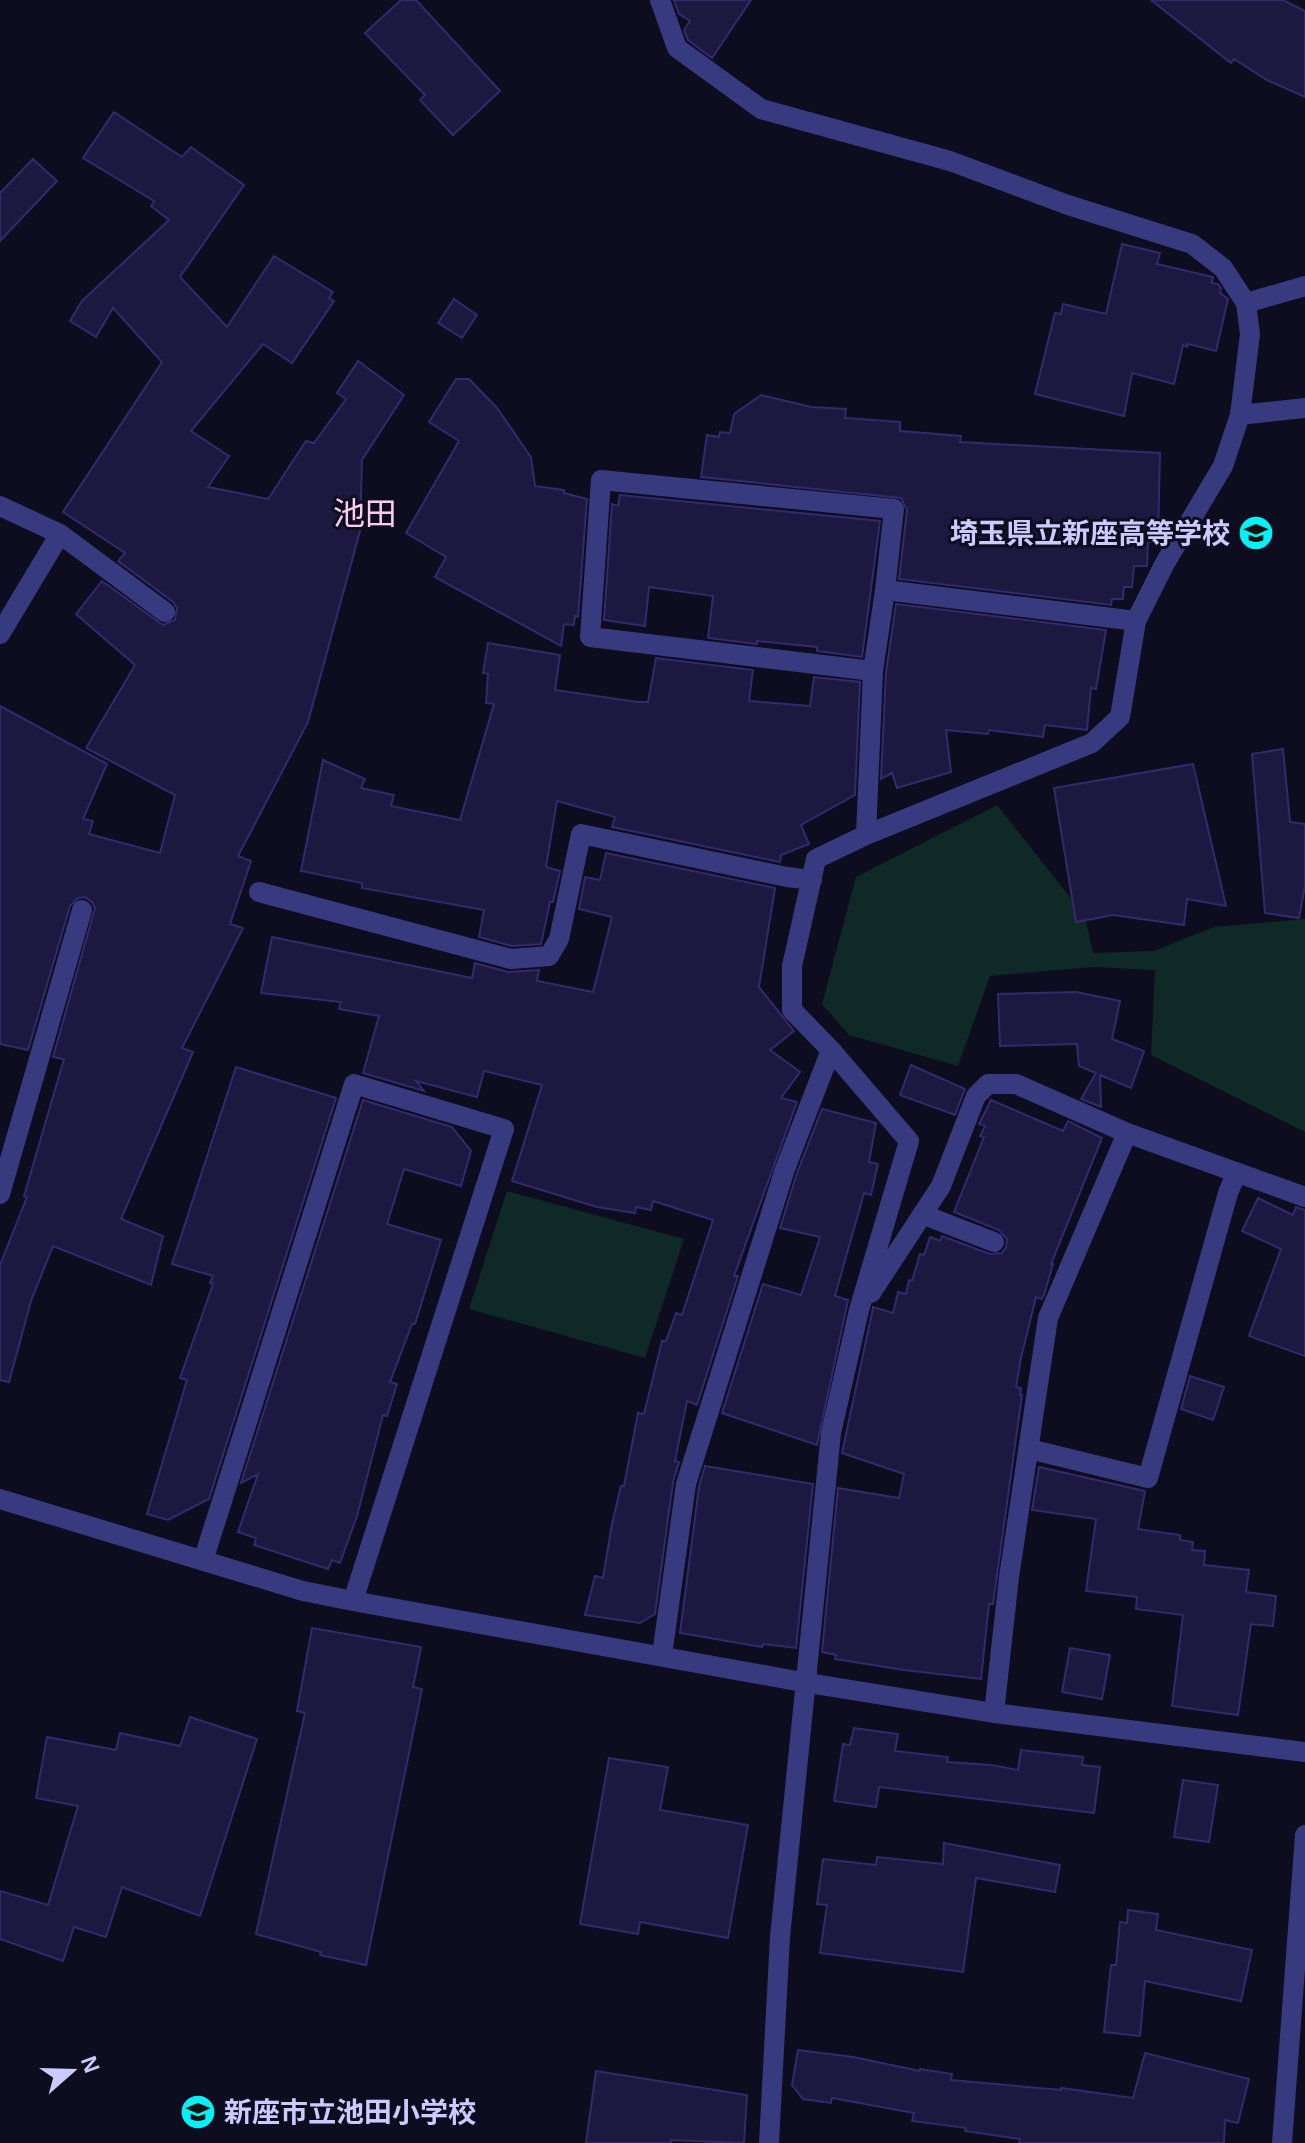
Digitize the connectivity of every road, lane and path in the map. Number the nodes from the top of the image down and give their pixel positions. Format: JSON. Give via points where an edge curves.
{"nodes":[{"id":1,"x":660,"y":0,"type":"edge"},
{"id":2,"x":1305,"y":286,"type":"edge"},
{"id":3,"x":1246,"y":303,"type":"junction"},
{"id":4,"x":1305,"y":408,"type":"edge"},
{"id":5,"x":1240,"y":415,"type":"junction"},
{"id":6,"x":0,"y":506,"type":"edge"},
{"id":7,"x":60,"y":534,"type":"junction"},
{"id":8,"x":885,"y":590,"type":"junction"},
{"id":9,"x":165,"y":612,"type":"dead end"},
{"id":10,"x":1136,"y":621,"type":"junction"},
{"id":11,"x":0,"y":634,"type":"edge"},
{"id":12,"x":873,"y":671,"type":"junction"},
{"id":13,"x":866,"y":835,"type":"junction"},
{"id":14,"x":812,"y":880,"type":"junction"},
{"id":15,"x":259,"y":892,"type":"dead end"},
{"id":16,"x":82,"y":910,"type":"dead end"},
{"id":17,"x":831,"y":1050,"type":"junction"},
{"id":18,"x":1127,"y":1133,"type":"junction"},
{"id":19,"x":1236,"y":1174,"type":"junction"},
{"id":20,"x":0,"y":1194,"type":"edge"},
{"id":21,"x":1305,"y":1197,"type":"edge"},
{"id":22,"x":924,"y":1215,"type":"junction"},
{"id":23,"x":994,"y":1242,"type":"dead end"},
{"id":24,"x":859,"y":1310,"type":"junction"},
{"id":25,"x":1029,"y":1449,"type":"junction"},
{"id":26,"x":0,"y":1499,"type":"edge"},
{"id":27,"x":203,"y":1561,"type":"junction"},
{"id":28,"x":353,"y":1601,"type":"junction"},
{"id":29,"x":662,"y":1655,"type":"junction"},
{"id":30,"x":808,"y":1683,"type":"junction"},
{"id":31,"x":994,"y":1713,"type":"junction"},
{"id":32,"x":1305,"y":1752,"type":"edge"},
{"id":33,"x":1305,"y":1835,"type":"edge"},
{"id":34,"x":1301,"y":1946,"type":"edge"},
{"id":35,"x":769,"y":2143,"type":"edge"},
{"id":36,"x":1282,"y":2143,"type":"edge"}],
"edges":[{"from":1,"to":3,"type":"street","via":[[677,48],[761,109],[950,161],[1192,244],[1223,268]]},
{"from":2,"to":3,"type":"street"},
{"from":3,"to":5,"type":"street","via":[[1250,334]]},
{"from":4,"to":5,"type":"street"},
{"from":5,"to":10,"type":"street","via":[[1223,466]]},
{"from":6,"to":7,"type":"street"},
{"from":7,"to":9,"type":"street"},
{"from":7,"to":11,"type":"street"},
{"from":8,"to":10,"type":"street"},
{"from":8,"to":12,"type":"street"},
{"from":8,"to":12,"type":"street","via":[[894,509],[601,480],[590,637]]},
{"from":10,"to":13,"type":"street","via":[[1120,717],[1092,743]]},
{"from":12,"to":13,"type":"street"},
{"from":13,"to":14,"type":"street","via":[[816,859]]},
{"from":14,"to":15,"type":"street","via":[[581,834],[559,939],[549,956],[511,959]]},
{"from":14,"to":17,"type":"street","via":[[792,966],[792,1010]]},
{"from":16,"to":20,"type":"street"},
{"from":17,"to":24,"type":"street","via":[[909,1141]]},
{"from":17,"to":29,"type":"street","via":[[785,1169],[686,1484]]},
{"from":18,"to":19,"type":"street"},
{"from":18,"to":22,"type":"street","via":[[1016,1084],[988,1084],[976,1096]]},
{"from":18,"to":25,"type":"street","via":[[1048,1318]]},
{"from":19,"to":21,"type":"street"},
{"from":19,"to":25,"type":"street","via":[[1148,1478]]},
{"from":22,"to":23,"type":"street"},
{"from":22,"to":24,"type":"street"},
{"from":24,"to":30,"type":"street","via":[[831,1433]]},
{"from":25,"to":31,"type":"street"},
{"from":26,"to":27,"type":"street"},
{"from":27,"to":28,"type":"street"},
{"from":27,"to":28,"type":"street","via":[[354,1084],[504,1129]]},
{"from":28,"to":29,"type":"street"},
{"from":29,"to":30,"type":"street"},
{"from":30,"to":31,"type":"street"},
{"from":30,"to":35,"type":"street","via":[[780,1937]]},
{"from":31,"to":32,"type":"street"},
{"from":33,"to":34,"type":"street"},
{"from":34,"to":36,"type":"street"}]}
